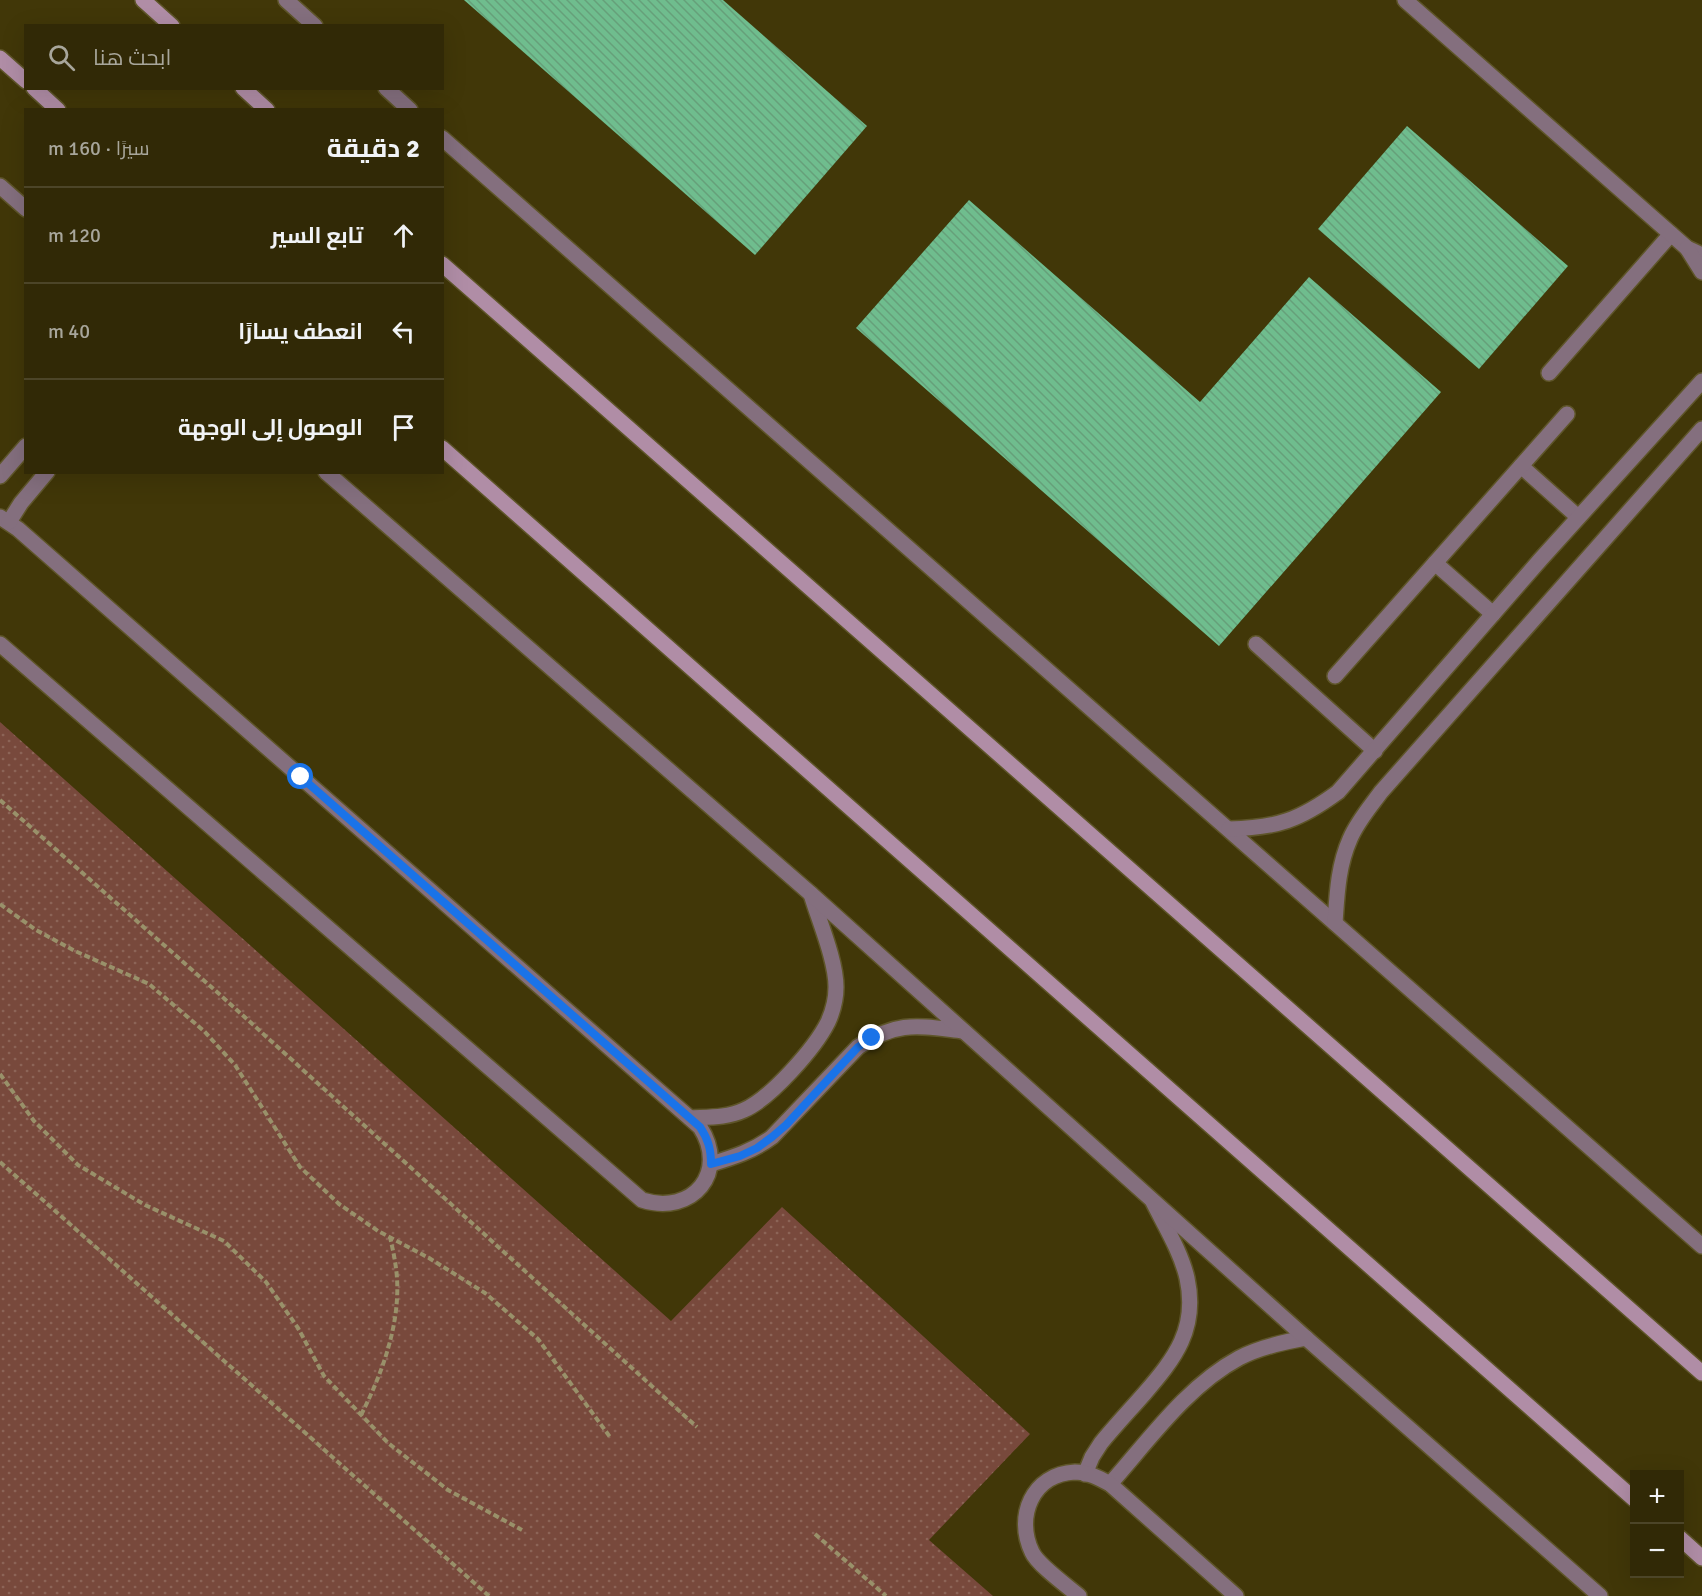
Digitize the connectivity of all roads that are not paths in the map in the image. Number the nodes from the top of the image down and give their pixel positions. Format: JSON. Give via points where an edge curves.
{"nodes":[{"id":1,"x":143,"y":0,"type":"edge"},
{"id":2,"x":286,"y":0,"type":"edge"},
{"id":3,"x":1405,"y":0,"type":"edge"},
{"id":4,"x":170,"y":24,"type":"edge"},
{"id":5,"x":313,"y":24,"type":"edge"},
{"id":6,"x":0,"y":58,"type":"edge"},
{"id":7,"x":24,"y":79,"type":"edge"},
{"id":8,"x":36,"y":90,"type":"edge"},
{"id":9,"x":245,"y":90,"type":"edge"},
{"id":10,"x":388,"y":90,"type":"edge"},
{"id":11,"x":56,"y":108,"type":"edge"},
{"id":12,"x":265,"y":108,"type":"edge"},
{"id":13,"x":408,"y":108,"type":"edge"},
{"id":14,"x":444,"y":140,"type":"edge"},
{"id":15,"x":0,"y":186,"type":"edge"},
{"id":16,"x":24,"y":207,"type":"edge"},
{"id":17,"x":1671,"y":234,"type":"junction"},
{"id":18,"x":1687,"y":248,"type":"junction"},
{"id":19,"x":1702,"y":255,"type":"edge"},
{"id":20,"x":444,"y":266,"type":"edge"},
{"id":21,"x":1702,"y":272,"type":"edge"},
{"id":22,"x":1549,"y":373,"type":"dead end"},
{"id":23,"x":1702,"y":381,"type":"edge"},
{"id":24,"x":1567,"y":414,"type":"dead end"},
{"id":25,"x":1702,"y":429,"type":"edge"},
{"id":26,"x":24,"y":448,"type":"edge"},
{"id":27,"x":444,"y":450,"type":"edge"},
{"id":28,"x":1521,"y":466,"type":"junction"},
{"id":29,"x":45,"y":474,"type":"edge"},
{"id":30,"x":328,"y":474,"type":"edge"},
{"id":31,"x":0,"y":476,"type":"edge"},
{"id":32,"x":1578,"y":517,"type":"junction"},
{"id":33,"x":5,"y":519,"type":"edge"},
{"id":34,"x":1435,"y":563,"type":"junction"},
{"id":35,"x":1493,"y":614,"type":"junction"},
{"id":36,"x":1256,"y":644,"type":"dead end"},
{"id":37,"x":0,"y":645,"type":"edge"},
{"id":38,"x":1335,"y":676,"type":"dead end"},
{"id":39,"x":1375,"y":751,"type":"junction"},
{"id":40,"x":1229,"y":829,"type":"junction"},
{"id":41,"x":811,"y":894,"type":"junction"},
{"id":42,"x":1335,"y":923,"type":"junction"},
{"id":43,"x":963,"y":1031,"type":"junction"},
{"id":44,"x":690,"y":1118,"type":"junction"},
{"id":45,"x":711,"y":1164,"type":"junction"},
{"id":46,"x":1153,"y":1202,"type":"junction"},
{"id":47,"x":1702,"y":1246,"type":"edge"},
{"id":48,"x":1306,"y":1338,"type":"junction"},
{"id":49,"x":1702,"y":1373,"type":"edge"},
{"id":50,"x":1085,"y":1473,"type":"junction"},
{"id":51,"x":1110,"y":1484,"type":"junction"},
{"id":52,"x":1630,"y":1495,"type":"edge"},
{"id":53,"x":1684,"y":1542,"type":"edge"},
{"id":54,"x":1702,"y":1558,"type":"edge"},
{"id":55,"x":1078,"y":1596,"type":"edge"},
{"id":56,"x":1236,"y":1596,"type":"edge"},
{"id":57,"x":1600,"y":1596,"type":"edge"}],
"edges":[{"from":1,"to":4,"type":"main road"},
{"from":2,"to":5,"type":"street"},
{"from":3,"to":17,"type":"street"},
{"from":6,"to":7,"type":"main road"},
{"from":8,"to":11,"type":"main road"},
{"from":9,"to":12,"type":"main road"},
{"from":10,"to":13,"type":"street"},
{"from":14,"to":40,"type":"street"},
{"from":15,"to":16,"type":"street"},
{"from":17,"to":18,"type":"street"},
{"from":17,"to":22,"type":"street"},
{"from":18,"to":19,"type":"street"},
{"from":18,"to":21,"type":"street"},
{"from":20,"to":49,"type":"main road"},
{"from":23,"to":32,"type":"street"},
{"from":24,"to":28,"type":"street"},
{"from":25,"to":42,"type":"street","via":[[1376,799],[1350,838],[1341,865]]},
{"from":26,"to":31,"type":"street"},
{"from":27,"to":52,"type":"main road"},
{"from":28,"to":32,"type":"street"},
{"from":28,"to":34,"type":"street"},
{"from":29,"to":33,"type":"street"},
{"from":30,"to":41,"type":"street"},
{"from":32,"to":35,"type":"street"},
{"from":33,"to":44,"type":"street"},
{"from":34,"to":35,"type":"street"},
{"from":34,"to":38,"type":"street"},
{"from":35,"to":39,"type":"street"},
{"from":36,"to":39,"type":"street"},
{"from":37,"to":45,"type":"street","via":[[642,1200],[667,1205],[680,1202],[701,1187]]},
{"from":39,"to":40,"type":"street","via":[[1338,792],[1314,810],[1287,822]]},
{"from":40,"to":42,"type":"street"},
{"from":41,"to":43,"type":"street"},
{"from":41,"to":44,"type":"street","via":[[835,970],[834,1005],[829,1021],[759,1102],[723,1116]]},
{"from":42,"to":47,"type":"street"},
{"from":43,"to":45,"type":"street","via":[[909,1026],[872,1038],[858,1047],[772,1137],[740,1156]]},
{"from":43,"to":46,"type":"street"},
{"from":44,"to":45,"type":"street","via":[[707,1138]]},
{"from":46,"to":48,"type":"street"},
{"from":46,"to":50,"type":"street","via":[[1186,1276],[1190,1296],[1184,1338],[1174,1356],[1101,1443]]},
{"from":48,"to":51,"type":"street","via":[[1262,1348],[1203,1382]]},
{"from":48,"to":57,"type":"street"},
{"from":50,"to":51,"type":"street"},
{"from":50,"to":55,"type":"street","via":[[1053,1477],[1035,1491],[1025,1512],[1024,1534],[1033,1556]]},
{"from":51,"to":56,"type":"street"},
{"from":53,"to":54,"type":"main road"}]}
